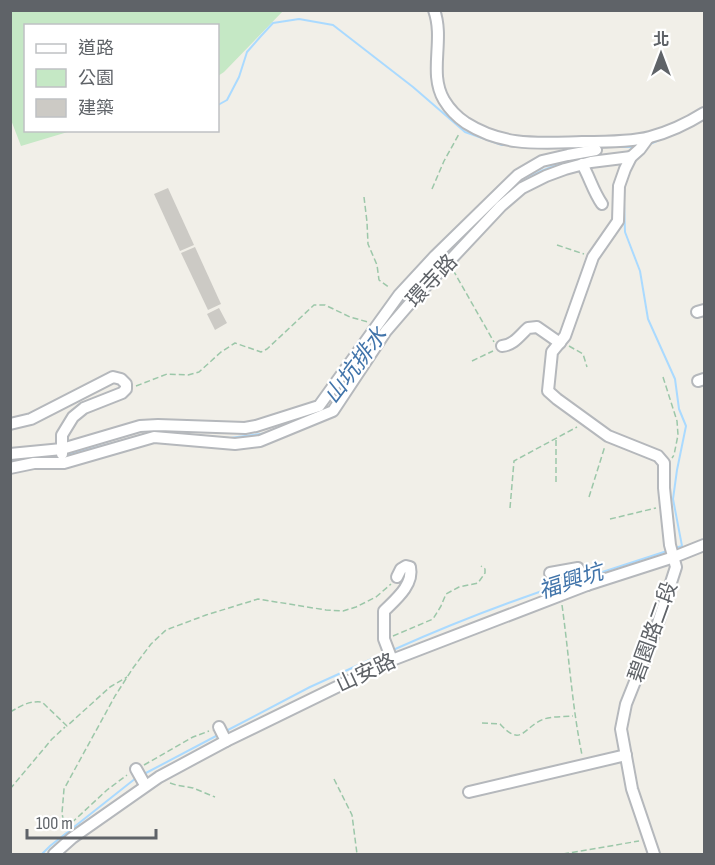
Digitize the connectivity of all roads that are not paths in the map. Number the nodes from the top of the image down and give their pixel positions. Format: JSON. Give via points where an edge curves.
{"nodes":[{"id":1,"x":434,"y":10,"type":"edge"},
{"id":2,"x":705,"y":113,"type":"edge"},
{"id":3,"x":466,"y":123,"type":"junction"},
{"id":4,"x":459,"y":134,"type":"road end"},
{"id":5,"x":648,"y":138,"type":"junction"},
{"id":6,"x":599,"y":146,"type":"junction"},
{"id":7,"x":632,"y":157,"type":"junction"},
{"id":8,"x":587,"y":163,"type":"junction"},
{"id":9,"x":602,"y":204,"type":"dead end"},
{"id":10,"x":440,"y":259,"type":"junction"},
{"id":11,"x":383,"y":328,"type":"junction"},
{"id":12,"x":560,"y":343,"type":"junction"},
{"id":13,"x":502,"y":346,"type":"road end"},
{"id":14,"x":10,"y":424,"type":"edge"},
{"id":15,"x":258,"y":435,"type":"junction"},
{"id":16,"x":10,"y":454,"type":"edge"},
{"id":17,"x":63,"y":455,"type":"junction"},
{"id":18,"x":10,"y":468,"type":"edge"},
{"id":19,"x":705,"y":545,"type":"edge"},
{"id":20,"x":674,"y":557,"type":"junction"},
{"id":21,"x":550,"y":573,"type":"dead end"},
{"id":22,"x":397,"y":577,"type":"road end"},
{"id":23,"x":587,"y":585,"type":"junction"},
{"id":24,"x":393,"y":660,"type":"junction"},
{"id":25,"x":219,"y":727,"type":"dead end"},
{"id":26,"x":226,"y":741,"type":"junction"},
{"id":27,"x":626,"y":755,"type":"junction"},
{"id":28,"x":136,"y":769,"type":"dead end"},
{"id":29,"x":145,"y":785,"type":"junction"},
{"id":30,"x":469,"y":792,"type":"dead end"},
{"id":31,"x":54,"y":855,"type":"edge"},
{"id":32,"x":654,"y":855,"type":"edge"}],
"edges":[{"from":1,"to":3,"type":"street","via":[[438,31],[437,84],[455,116]]},
{"from":2,"to":5,"type":"street"},
{"from":3,"to":4,"type":"street"},
{"from":3,"to":6,"type":"street","via":[[501,140]]},
{"from":5,"to":6,"type":"street"},
{"from":5,"to":7,"type":"street"},
{"from":6,"to":8,"type":"street"},
{"from":6,"to":10,"type":"street","name":"環寺路","via":[[542,161],[518,175]]},
{"from":7,"to":8,"type":"street","name":"環寺路"},
{"from":7,"to":12,"type":"street","via":[[619,186],[618,221],[593,257]]},
{"from":8,"to":9,"type":"street","via":[[594,191]]},
{"from":8,"to":10,"type":"street","name":"環寺路","via":[[522,188]]},
{"from":10,"to":11,"type":"street","name":"環寺路"},
{"from":11,"to":15,"type":"street","name":"環寺路","via":[[319,406]]},
{"from":11,"to":15,"type":"street","name":"環寺路","via":[[333,411]]},
{"from":12,"to":13,"type":"street","via":[[537,327],[528,328],[516,340]]},
{"from":12,"to":20,"type":"street","name":"碧園路二段","via":[[552,352],[548,391],[608,436],[657,456],[664,463]]},
{"from":14,"to":17,"type":"street","via":[[31,419],[113,377],[121,379],[126,384],[122,393],[84,408],[73,417],[62,435]]},
{"from":15,"to":17,"type":"street","name":"環寺路","via":[[235,444],[154,437]]},
{"from":15,"to":17,"type":"street","name":"環寺路","via":[[245,428],[140,426]]},
{"from":16,"to":17,"type":"street","name":"環寺路"},
{"from":17,"to":18,"type":"street","name":"環寺路"},
{"from":19,"to":20,"type":"street","name":"山安路"},
{"from":20,"to":23,"type":"street","name":"山安路"},
{"from":20,"to":27,"type":"street","name":"碧園路二段","via":[[676,567],[656,629],[626,704],[621,729]]},
{"from":21,"to":23,"type":"street","via":[[578,568]]},
{"from":22,"to":24,"type":"street","via":[[401,569],[410,567],[402,593],[384,611],[384,639]]},
{"from":23,"to":24,"type":"street","name":"山安路"},
{"from":24,"to":26,"type":"street","name":"山安路"},
{"from":25,"to":26,"type":"street"},
{"from":26,"to":29,"type":"street","name":"山安路"},
{"from":27,"to":30,"type":"street"},
{"from":27,"to":32,"type":"street","name":"碧園路二段","via":[[632,789]]},
{"from":28,"to":29,"type":"street"},
{"from":29,"to":31,"type":"street","name":"山安路","via":[[68,834]]}]}
